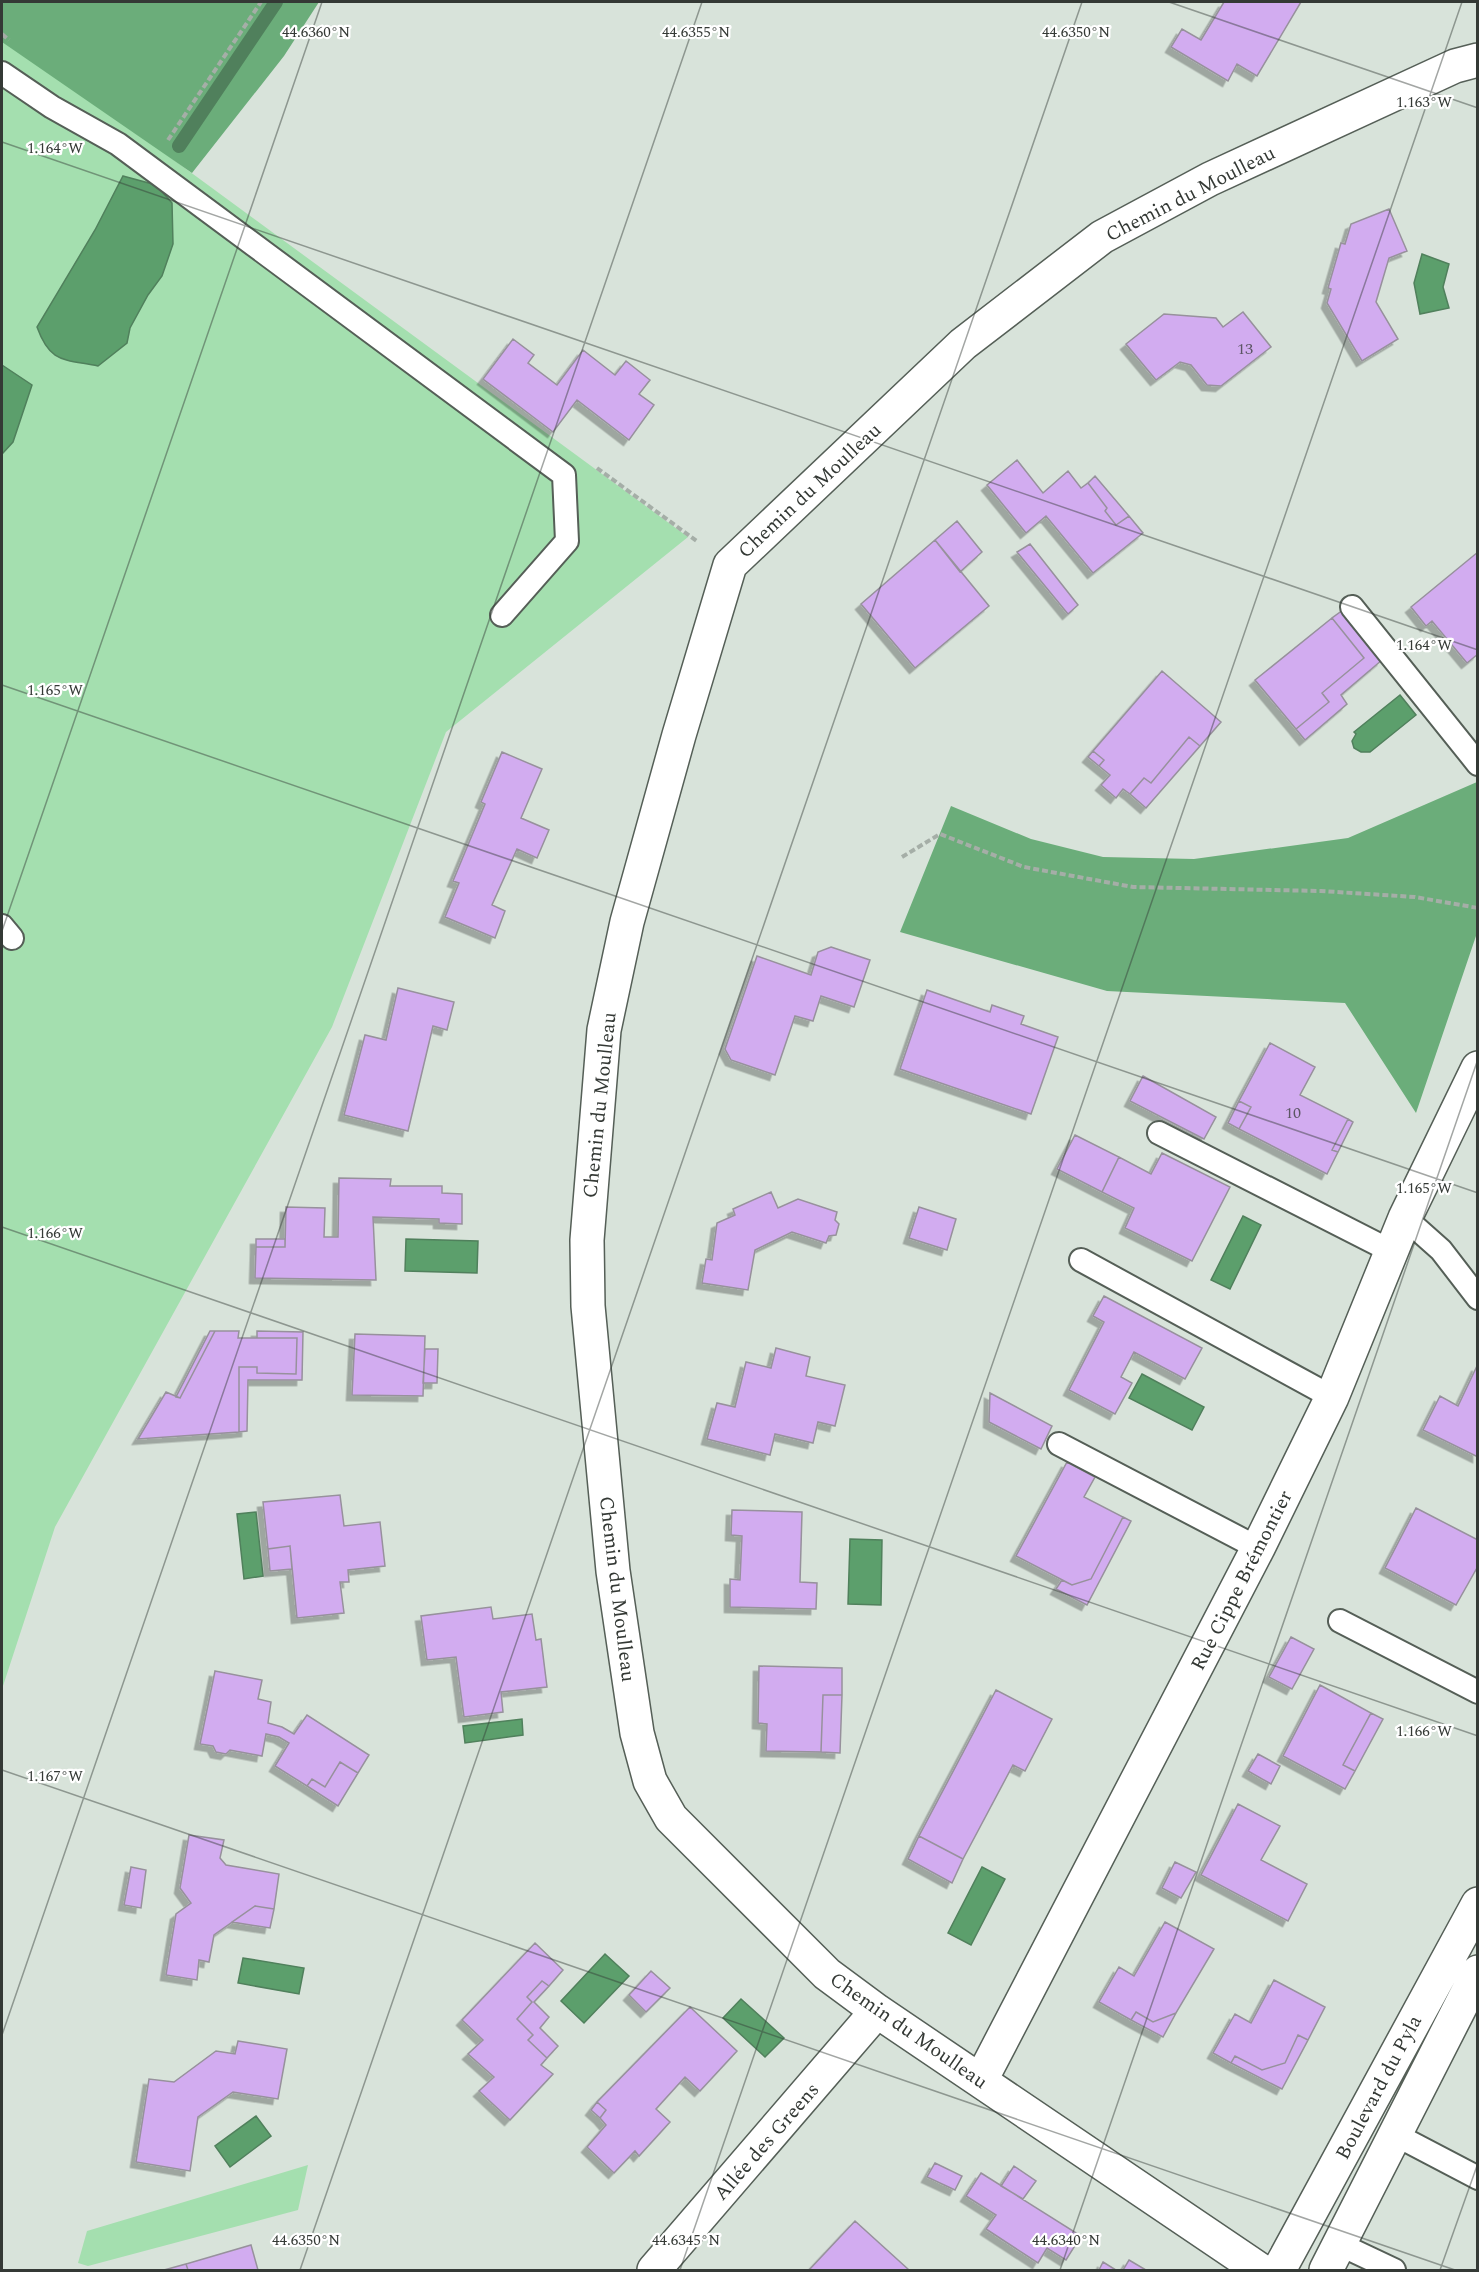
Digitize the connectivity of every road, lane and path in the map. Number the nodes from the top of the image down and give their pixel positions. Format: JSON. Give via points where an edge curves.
{"nodes":[{"id":1,"x":261,"y":2,"type":"edge"},
{"id":2,"x":1478,"y":60,"type":"edge"},
{"id":3,"x":2,"y":73,"type":"edge"},
{"id":4,"x":161,"y":150,"type":"dead end"},
{"id":5,"x":1352,"y":607,"type":"dead end"},
{"id":6,"x":502,"y":615,"type":"dead end"},
{"id":7,"x":1478,"y":764,"type":"edge"},
{"id":8,"x":902,"y":857,"type":"dead end"},
{"id":9,"x":1478,"y":908,"type":"edge"},
{"id":10,"x":1478,"y":1068,"type":"edge"},
{"id":11,"x":1159,"y":1133,"type":"dead end"},
{"id":12,"x":1406,"y":1218,"type":"junction"},
{"id":13,"x":1391,"y":1251,"type":"junction"},
{"id":14,"x":1081,"y":1260,"type":"dead end"},
{"id":15,"x":1478,"y":1298,"type":"edge"},
{"id":16,"x":1332,"y":1397,"type":"junction"},
{"id":17,"x":1059,"y":1444,"type":"dead end"},
{"id":18,"x":1258,"y":1548,"type":"junction"},
{"id":19,"x":1340,"y":1621,"type":"dead end"},
{"id":20,"x":1478,"y":1692,"type":"edge"},
{"id":21,"x":1478,"y":1904,"type":"edge"},
{"id":22,"x":1478,"y":1972,"type":"edge"},
{"id":23,"x":877,"y":2011,"type":"junction"},
{"id":24,"x":981,"y":2080,"type":"junction"},
{"id":25,"x":1396,"y":2135,"type":"junction"},
{"id":26,"x":1478,"y":2178,"type":"edge"},
{"id":27,"x":1333,"y":2257,"type":"edge"},
{"id":28,"x":654,"y":2271,"type":"edge"},
{"id":29,"x":1260,"y":2271,"type":"edge"},
{"id":30,"x":1279,"y":2271,"type":"edge"},
{"id":31,"x":1394,"y":2271,"type":"edge"}],
"edges":[{"from":1,"to":4,"type":"path"},
{"from":2,"to":23,"type":"street","name":"Chemin du Moulleau","via":[[1455,66],[1210,180],[1102,237],[963,344],[730,565],[708,636],[627,922],[604,1030],[587,1240],[588,1306],[613,1571],[637,1733],[650,1781],[671,1818],[826,1974]]},
{"from":3,"to":6,"type":"lane","via":[[118,144],[564,475],[567,541]]},
{"from":5,"to":7,"type":"lane"},
{"from":8,"to":9,"type":"path","via":[[940,834],[1024,867],[1133,887],[1321,891],[1415,897]]},
{"from":10,"to":12,"type":"street","name":"Rue Cippe Brémontier"},
{"from":11,"to":13,"type":"lane"},
{"from":12,"to":13,"type":"street","name":"Rue Cippe Brémontier"},
{"from":12,"to":15,"type":"lane","via":[[1441,1250]]},
{"from":13,"to":16,"type":"street","name":"Rue Cippe Brémontier"},
{"from":14,"to":16,"type":"lane"},
{"from":16,"to":18,"type":"street","name":"Rue Cippe Brémontier"},
{"from":17,"to":18,"type":"lane"},
{"from":18,"to":24,"type":"street","name":"Rue Cippe Brémontier"},
{"from":19,"to":20,"type":"lane"},
{"from":21,"to":30,"type":"street","name":"Boulevard du Pyla"},
{"from":22,"to":25,"type":"street","name":"Boulevard du Pyla"},
{"from":23,"to":24,"type":"street","name":"Chemin du Moulleau"},
{"from":23,"to":28,"type":"street","name":"Allée des Greens"},
{"from":24,"to":29,"type":"street","name":"Chemin du Moulleau"},
{"from":25,"to":26,"type":"lane"},
{"from":25,"to":27,"type":"street","name":"Boulevard du Pyla"},
{"from":27,"to":31,"type":"lane"}]}
